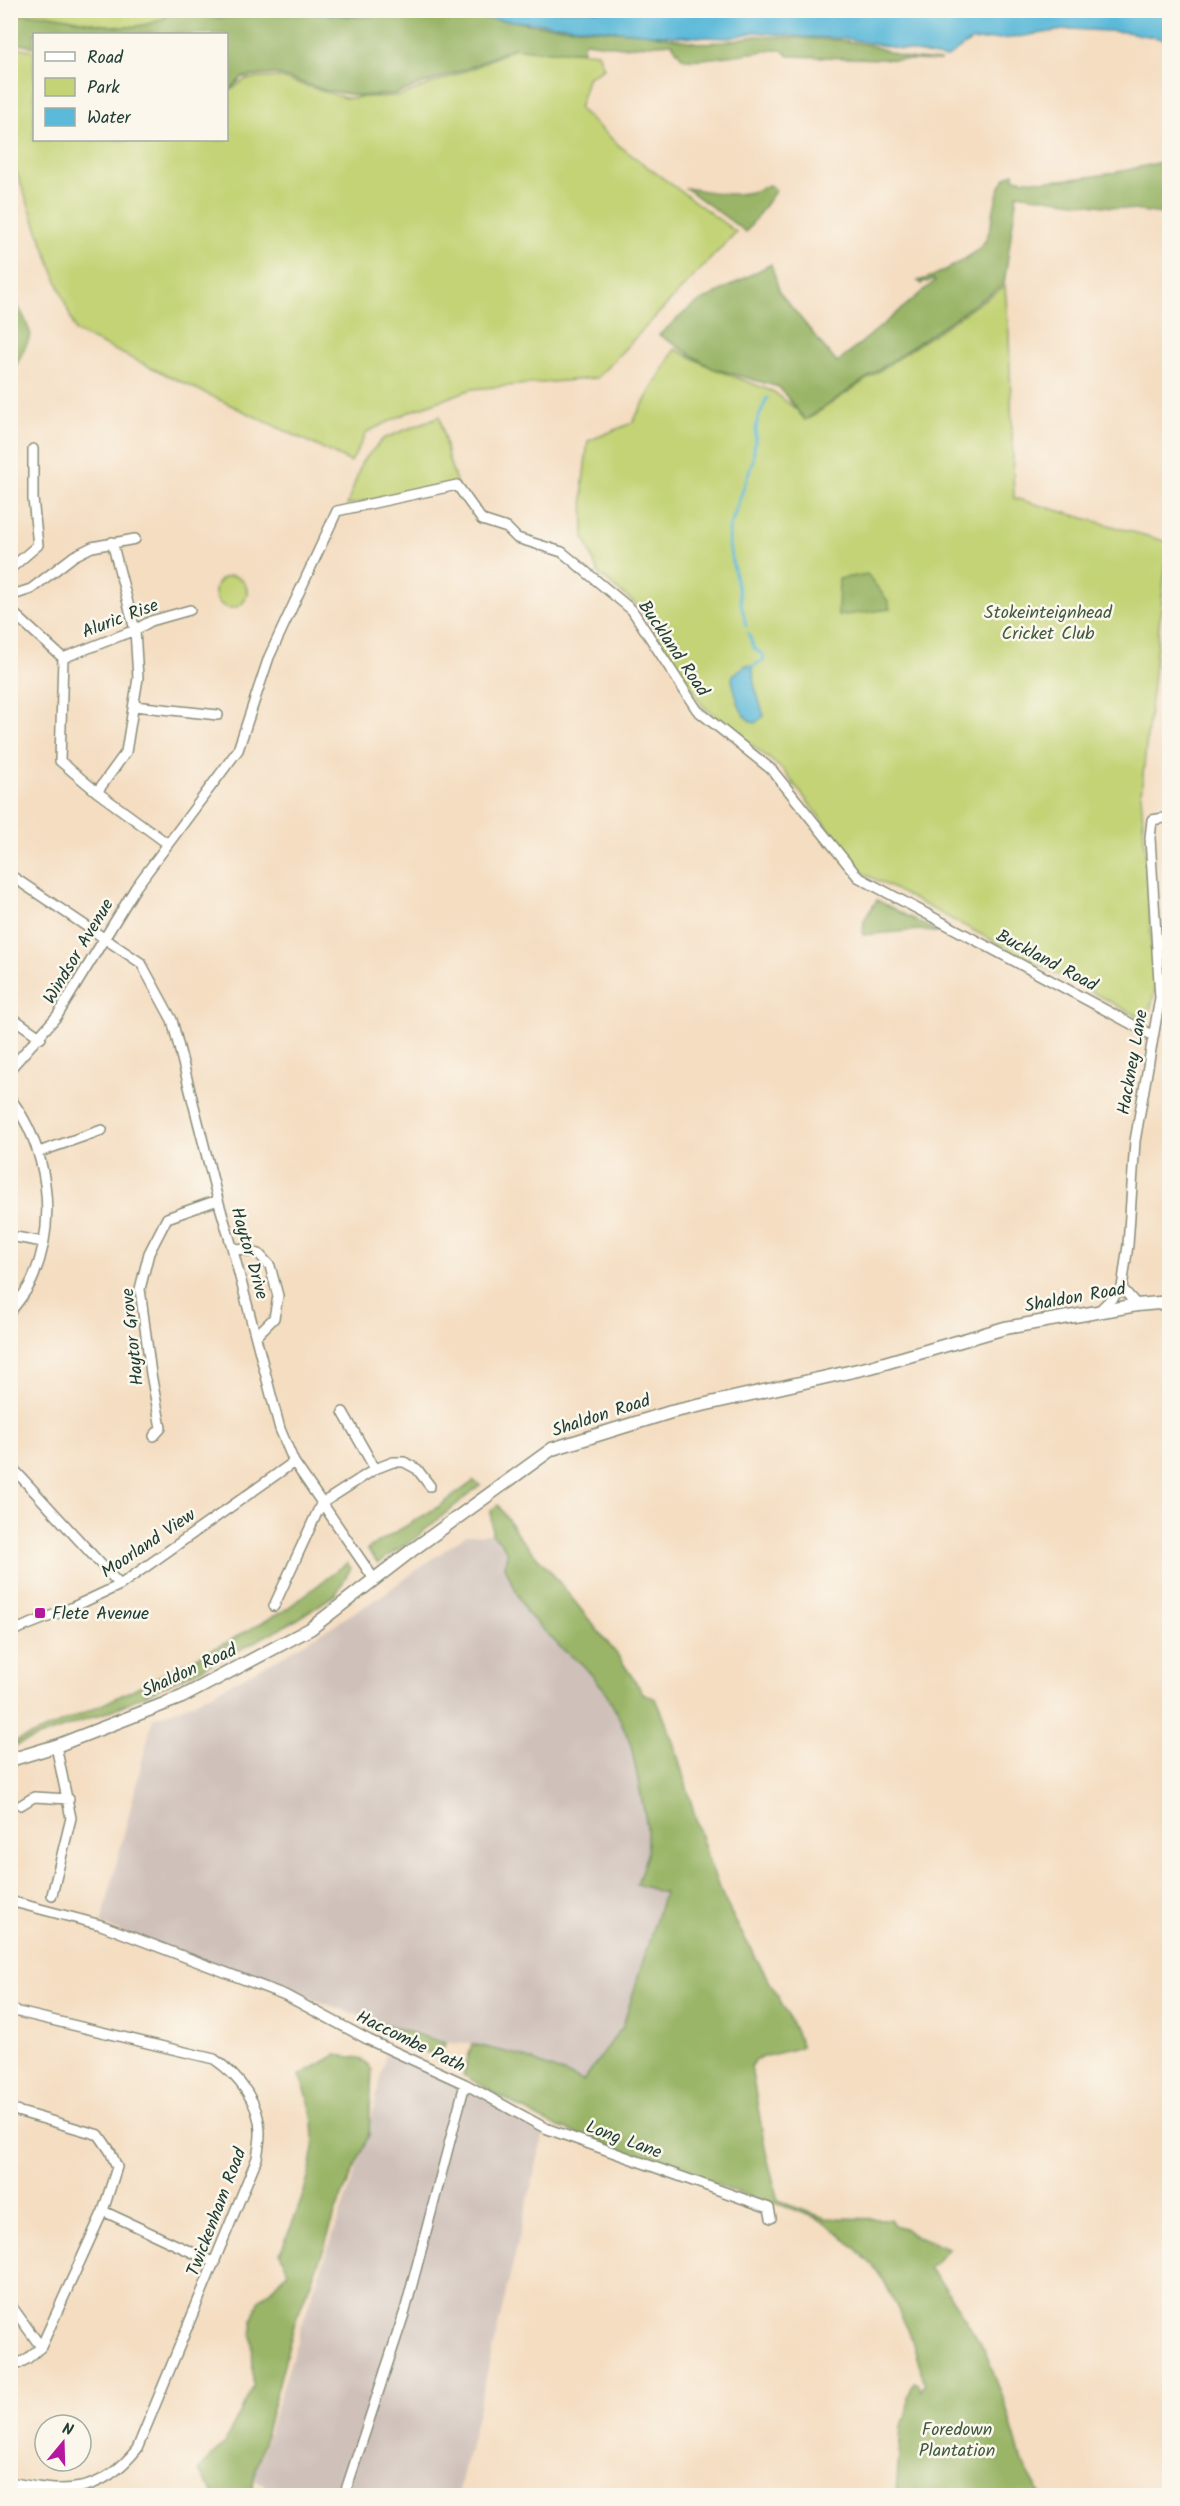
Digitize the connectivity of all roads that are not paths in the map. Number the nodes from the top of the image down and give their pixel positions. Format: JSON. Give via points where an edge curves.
{"nodes":[{"id":1,"x":33,"y":449,"type":"dead end"},
{"id":2,"x":135,"y":539,"type":"dead end"},
{"id":3,"x":112,"y":542,"type":"junction"},
{"id":4,"x":10,"y":569,"type":"edge"},
{"id":5,"x":10,"y":599,"type":"edge"},
{"id":6,"x":10,"y":610,"type":"edge"},
{"id":7,"x":190,"y":610,"type":"dead end"},
{"id":8,"x":135,"y":630,"type":"junction"},
{"id":9,"x":63,"y":658,"type":"junction"},
{"id":10,"x":134,"y":706,"type":"junction"},
{"id":11,"x":218,"y":716,"type":"dead end"},
{"id":12,"x":97,"y":792,"type":"junction"},
{"id":13,"x":1170,"y":817,"type":"edge"},
{"id":14,"x":168,"y":844,"type":"junction"},
{"id":15,"x":10,"y":875,"type":"edge"},
{"id":16,"x":105,"y":937,"type":"junction"},
{"id":17,"x":10,"y":1016,"type":"edge"},
{"id":18,"x":1152,"y":1035,"type":"junction"},
{"id":19,"x":41,"y":1038,"type":"junction"},
{"id":20,"x":10,"y":1069,"type":"edge"},
{"id":21,"x":10,"y":1098,"type":"edge"},
{"id":22,"x":102,"y":1130,"type":"dead end"},
{"id":23,"x":39,"y":1152,"type":"junction"},
{"id":24,"x":218,"y":1200,"type":"junction"},
{"id":25,"x":10,"y":1236,"type":"edge"},
{"id":26,"x":43,"y":1242,"type":"junction"},
{"id":27,"x":232,"y":1247,"type":"junction"},
{"id":28,"x":1122,"y":1288,"type":"junction"},
{"id":29,"x":1170,"y":1302,"type":"edge"},
{"id":30,"x":1137,"y":1305,"type":"junction"},
{"id":31,"x":1099,"y":1311,"type":"junction"},
{"id":32,"x":10,"y":1312,"type":"edge"},
{"id":33,"x":256,"y":1336,"type":"junction"},
{"id":34,"x":343,"y":1412,"type":"dead end"},
{"id":35,"x":154,"y":1436,"type":"dead end"},
{"id":36,"x":294,"y":1462,"type":"junction"},
{"id":37,"x":10,"y":1465,"type":"edge"},
{"id":38,"x":375,"y":1469,"type":"junction"},
{"id":39,"x":429,"y":1486,"type":"dead end"},
{"id":40,"x":321,"y":1504,"type":"junction"},
{"id":41,"x":374,"y":1579,"type":"junction"},
{"id":42,"x":120,"y":1585,"type":"junction"},
{"id":43,"x":274,"y":1606,"type":"dead end"},
{"id":44,"x":10,"y":1632,"type":"edge"},
{"id":45,"x":56,"y":1746,"type":"junction"},
{"id":46,"x":10,"y":1760,"type":"edge"},
{"id":47,"x":69,"y":1799,"type":"junction"},
{"id":48,"x":21,"y":1805,"type":"dead end"},
{"id":49,"x":52,"y":1895,"type":"dead end"},
{"id":50,"x":10,"y":1901,"type":"edge"},
{"id":51,"x":10,"y":2010,"type":"edge"},
{"id":52,"x":465,"y":2084,"type":"junction"},
{"id":53,"x":10,"y":2109,"type":"edge"},
{"id":54,"x":103,"y":2211,"type":"junction"},
{"id":55,"x":771,"y":2218,"type":"dead end"},
{"id":56,"x":214,"y":2263,"type":"junction"},
{"id":57,"x":10,"y":2304,"type":"edge"},
{"id":58,"x":41,"y":2347,"type":"junction"},
{"id":59,"x":10,"y":2368,"type":"edge"},
{"id":60,"x":10,"y":2482,"type":"edge"},
{"id":61,"x":36,"y":2492,"type":"edge"},
{"id":62,"x":344,"y":2496,"type":"edge"}],
"edges":[{"from":1,"to":4,"type":"street","via":[[38,545]]},
{"from":2,"to":3,"type":"street"},
{"from":3,"to":5,"type":"street","via":[[74,556],[32,589]]},
{"from":3,"to":8,"type":"street"},
{"from":6,"to":9,"type":"street"},
{"from":7,"to":8,"type":"street","name":"Aluric Rise"},
{"from":8,"to":9,"type":"street","name":"Aluric Rise"},
{"from":8,"to":10,"type":"street","via":[[138,678]]},
{"from":9,"to":12,"type":"street","via":[[60,761]]},
{"from":10,"to":11,"type":"street"},
{"from":10,"to":12,"type":"street","via":[[126,752]]},
{"from":12,"to":14,"type":"street"},
{"from":13,"to":18,"type":"street","name":"Hackney Lane","via":[[1152,820],[1160,998]]},
{"from":14,"to":16,"type":"street","name":"Windsor Avenue"},
{"from":14,"to":18,"type":"street","name":"Buckland Road","via":[[238,750],[269,657],[336,511],[457,485],[482,520],[507,528],[517,538],[562,552],[632,610],[697,710],[772,770],[858,877]]},
{"from":15,"to":16,"type":"street","name":"Haytor Drive"},
{"from":16,"to":19,"type":"street","name":"Windsor Avenue"},
{"from":16,"to":24,"type":"street","name":"Haytor Drive","via":[[141,963],[172,1020]]},
{"from":17,"to":19,"type":"street"},
{"from":18,"to":28,"type":"street","name":"Hackney Lane","via":[[1135,1141]]},
{"from":19,"to":20,"type":"street","name":"Windsor Avenue"},
{"from":21,"to":23,"type":"street","via":[[23,1115]]},
{"from":22,"to":23,"type":"street"},
{"from":23,"to":26,"type":"street","via":[[47,1203]]},
{"from":24,"to":27,"type":"street","name":"Haytor Drive"},
{"from":24,"to":35,"type":"street","name":"Haytor Grove","via":[[167,1218],[149,1253],[140,1289],[161,1428]]},
{"from":25,"to":26,"type":"street"},
{"from":26,"to":32,"type":"street","via":[[33,1278]]},
{"from":27,"to":33,"type":"street","name":"Haytor Drive"},
{"from":27,"to":33,"type":"street","via":[[259,1254],[270,1266],[278,1296],[274,1318]]},
{"from":28,"to":30,"type":"street"},
{"from":28,"to":31,"type":"street"},
{"from":29,"to":30,"type":"street","name":"Shaldon Road"},
{"from":30,"to":31,"type":"street","name":"Shaldon Road"},
{"from":31,"to":41,"type":"street","name":"Shaldon Road","via":[[1005,1328],[871,1367],[671,1412],[552,1449]]},
{"from":33,"to":36,"type":"street","name":"Haytor Drive","via":[[280,1429]]},
{"from":34,"to":38,"type":"street"},
{"from":36,"to":40,"type":"street","name":"Haytor Drive"},
{"from":36,"to":42,"type":"street","name":"Moorland View"},
{"from":37,"to":42,"type":"street"},
{"from":38,"to":39,"type":"street","via":[[404,1462],[417,1469]]},
{"from":38,"to":40,"type":"street"},
{"from":40,"to":41,"type":"street","name":"Haytor Drive"},
{"from":40,"to":43,"type":"street"},
{"from":41,"to":45,"type":"street","name":"Shaldon Road","via":[[310,1629],[191,1692]]},
{"from":42,"to":44,"type":"street","name":"Moorland View"},
{"from":45,"to":46,"type":"street","name":"Shaldon Road"},
{"from":45,"to":47,"type":"street"},
{"from":47,"to":48,"type":"street","via":[[34,1797]]},
{"from":47,"to":49,"type":"street","via":[[71,1818]]},
{"from":50,"to":52,"type":"street","name":"Haccombe Path","via":[[101,1926],[285,1995],[369,2040]]},
{"from":51,"to":56,"type":"street","name":"Twickenham Road","via":[[214,2060],[230,2070],[244,2087],[259,2117],[257,2158]]},
{"from":52,"to":55,"type":"street","name":"Long Lane","via":[[545,2128],[768,2208]]},
{"from":52,"to":62,"type":"street","name":"Haccombe Path","via":[[405,2311]]},
{"from":53,"to":54,"type":"street","via":[[99,2134],[117,2167]]},
{"from":54,"to":56,"type":"street"},
{"from":54,"to":58,"type":"street"},
{"from":56,"to":61,"type":"street","name":"Twickenham Road","via":[[137,2449],[110,2477],[91,2485]]},
{"from":57,"to":58,"type":"street"},
{"from":58,"to":59,"type":"street"},
{"from":60,"to":61,"type":"street","name":"Twickenham Road"}]}
